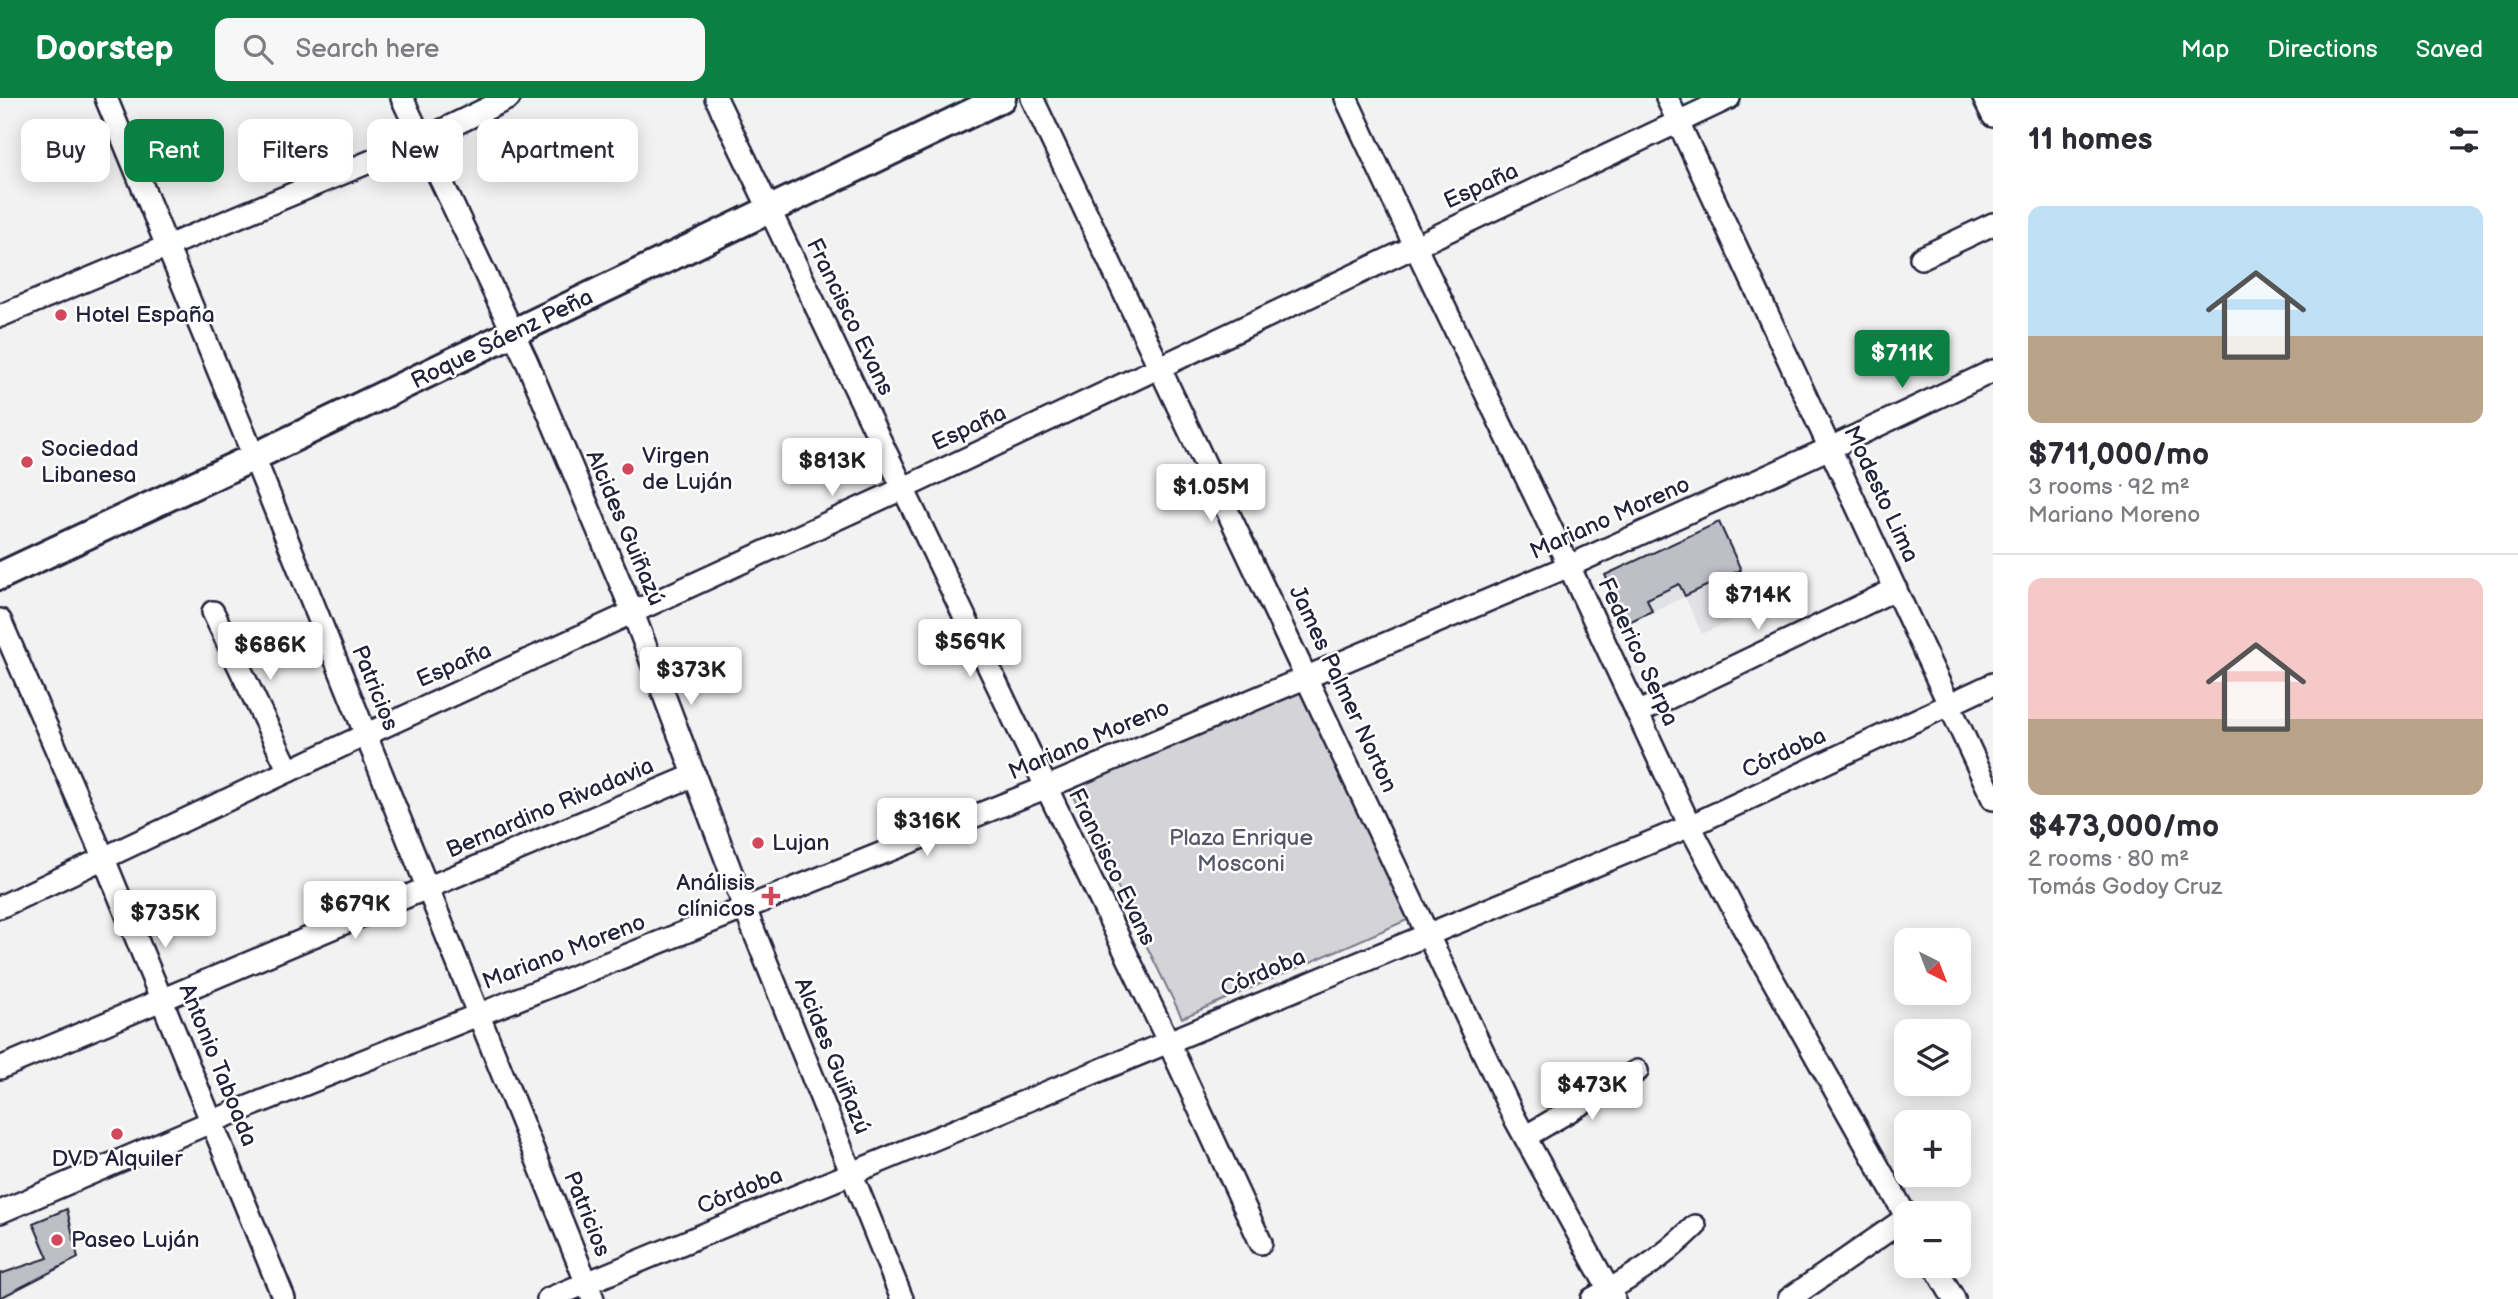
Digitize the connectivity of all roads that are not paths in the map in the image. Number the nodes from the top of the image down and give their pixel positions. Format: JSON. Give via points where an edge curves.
{"nodes":[{"id":1,"x":106,"y":98,"type":"edge"},
{"id":2,"x":402,"y":98,"type":"edge"},
{"id":3,"x":509,"y":98,"type":"edge"},
{"id":4,"x":716,"y":98,"type":"edge"},
{"id":5,"x":1002,"y":98,"type":"edge"},
{"id":6,"x":1032,"y":98,"type":"edge"},
{"id":7,"x":1346,"y":98,"type":"edge"},
{"id":8,"x":1667,"y":98,"type":"edge"},
{"id":9,"x":1729,"y":98,"type":"edge"},
{"id":10,"x":1984,"y":98,"type":"edge"},
{"id":11,"x":1993,"y":116,"type":"edge"},
{"id":12,"x":412,"y":119,"type":"edge"},
{"id":13,"x":463,"y":120,"type":"edge"},
{"id":14,"x":1678,"y":122,"type":"junction"},
{"id":15,"x":367,"y":163,"type":"edge"},
{"id":16,"x":442,"y":182,"type":"edge"},
{"id":17,"x":770,"y":211,"type":"junction"},
{"id":18,"x":1993,"y":223,"type":"edge"},
{"id":19,"x":1415,"y":246,"type":"junction"},
{"id":20,"x":168,"y":247,"type":"junction"},
{"id":21,"x":1921,"y":258,"type":"dead end"},
{"id":22,"x":0,"y":316,"type":"edge"},
{"id":23,"x":513,"y":333,"type":"junction"},
{"id":24,"x":1159,"y":366,"type":"junction"},
{"id":25,"x":1993,"y":371,"type":"edge"},
{"id":26,"x":1830,"y":448,"type":"junction"},
{"id":27,"x":254,"y":457,"type":"junction"},
{"id":28,"x":904,"y":488,"type":"junction"},
{"id":29,"x":1569,"y":566,"type":"junction"},
{"id":30,"x":0,"y":576,"type":"edge"},
{"id":31,"x":1896,"y":589,"type":"junction"},
{"id":32,"x":213,"y":612,"type":"dead end"},
{"id":33,"x":633,"y":613,"type":"junction"},
{"id":34,"x":0,"y":620,"type":"edge"},
{"id":35,"x":1307,"y":675,"type":"junction"},
{"id":36,"x":1993,"y":684,"type":"edge"},
{"id":37,"x":1951,"y":704,"type":"junction"},
{"id":38,"x":1637,"y":713,"type":"junction"},
{"id":39,"x":365,"y":735,"type":"junction"},
{"id":40,"x":289,"y":771,"type":"junction"},
{"id":41,"x":695,"y":775,"type":"junction"},
{"id":42,"x":1045,"y":788,"type":"junction"},
{"id":43,"x":1993,"y":799,"type":"edge"},
{"id":44,"x":1690,"y":826,"type":"junction"},
{"id":45,"x":104,"y":859,"type":"junction"},
{"id":46,"x":427,"y":888,"type":"junction"},
{"id":47,"x":0,"y":907,"type":"edge"},
{"id":48,"x":745,"y":909,"type":"junction"},
{"id":49,"x":1429,"y":933,"type":"junction"},
{"id":50,"x":163,"y":999,"type":"junction"},
{"id":51,"x":477,"y":1014,"type":"junction"},
{"id":52,"x":1168,"y":1041,"type":"junction"},
{"id":53,"x":0,"y":1068,"type":"edge"},
{"id":54,"x":1637,"y":1071,"type":"dead end"},
{"id":55,"x":213,"y":1121,"type":"junction"},
{"id":56,"x":1525,"y":1137,"type":"junction"},
{"id":57,"x":851,"y":1174,"type":"junction"},
{"id":58,"x":1897,"y":1201,"type":"edge"},
{"id":59,"x":0,"y":1212,"type":"edge"},
{"id":60,"x":1894,"y":1225,"type":"edge"},
{"id":61,"x":1695,"y":1226,"type":"dead end"},
{"id":62,"x":1261,"y":1243,"type":"dead end"},
{"id":63,"x":1942,"y":1278,"type":"edge"},
{"id":64,"x":590,"y":1291,"type":"edge"},
{"id":65,"x":1605,"y":1296,"type":"edge"},
{"id":66,"x":284,"y":1299,"type":"edge"},
{"id":67,"x":548,"y":1299,"type":"edge"},
{"id":68,"x":902,"y":1299,"type":"edge"},
{"id":69,"x":1789,"y":1299,"type":"edge"},
{"id":70,"x":1954,"y":1299,"type":"edge"}],
"edges":[{"from":1,"to":20,"type":"street","name":"Patricios"},
{"from":2,"to":12,"type":"street","name":"Alcides Guiñazú"},
{"from":3,"to":13,"type":"street"},
{"from":4,"to":17,"type":"street","name":"Francisco Evans"},
{"from":5,"to":17,"type":"main road","name":"Roque Sáenz Peña"},
{"from":6,"to":24,"type":"street","name":"James Palmer Norton"},
{"from":7,"to":19,"type":"street","name":"Federico Serpa"},
{"from":8,"to":14,"type":"street","name":"Modesto Lima"},
{"from":9,"to":14,"type":"street","name":"España"},
{"from":10,"to":11,"type":"street"},
{"from":14,"to":19,"type":"street","name":"España"},
{"from":14,"to":26,"type":"street","name":"Modesto Lima"},
{"from":15,"to":20,"type":"street"},
{"from":16,"to":23,"type":"street","name":"Alcides Guiñazú"},
{"from":17,"to":23,"type":"main road","name":"Roque Sáenz Peña"},
{"from":17,"to":28,"type":"street","name":"Francisco Evans"},
{"from":18,"to":21,"type":"street"},
{"from":19,"to":24,"type":"street","name":"España"},
{"from":19,"to":29,"type":"street","name":"Federico Serpa"},
{"from":20,"to":22,"type":"street"},
{"from":20,"to":27,"type":"street","name":"Patricios"},
{"from":23,"to":27,"type":"main road","name":"Roque Sáenz Peña"},
{"from":23,"to":33,"type":"street","name":"Alcides Guiñazú"},
{"from":24,"to":28,"type":"street","name":"España"},
{"from":24,"to":35,"type":"street","name":"James Palmer Norton"},
{"from":25,"to":26,"type":"street","name":"Mariano Moreno"},
{"from":26,"to":29,"type":"street","name":"Mariano Moreno"},
{"from":26,"to":31,"type":"street","name":"Modesto Lima"},
{"from":27,"to":30,"type":"main road","name":"Roque Sáenz Peña"},
{"from":27,"to":39,"type":"street","name":"Patricios"},
{"from":28,"to":33,"type":"street","name":"España"},
{"from":28,"to":42,"type":"street","name":"Francisco Evans"},
{"from":29,"to":35,"type":"street","name":"Mariano Moreno"},
{"from":29,"to":38,"type":"street","name":"Federico Serpa"},
{"from":31,"to":37,"type":"street","name":"Modesto Lima"},
{"from":31,"to":38,"type":"street"},
{"from":32,"to":40,"type":"street"},
{"from":33,"to":39,"type":"street","name":"España"},
{"from":33,"to":41,"type":"street","name":"Alcides Guiñazú"},
{"from":34,"to":45,"type":"street","name":"Antonio Taboada"},
{"from":35,"to":42,"type":"street","name":"Mariano Moreno"},
{"from":35,"to":49,"type":"street","name":"James Palmer Norton"},
{"from":36,"to":37,"type":"street","name":"Córdoba"},
{"from":37,"to":43,"type":"street","name":"Modesto Lima"},
{"from":37,"to":44,"type":"street","name":"Córdoba"},
{"from":38,"to":44,"type":"street","name":"Federico Serpa"},
{"from":39,"to":40,"type":"street","name":"España"},
{"from":39,"to":46,"type":"street","name":"Patricios"},
{"from":40,"to":45,"type":"street","name":"España"},
{"from":41,"to":46,"type":"street","name":"Bernardino Rivadavia"},
{"from":41,"to":48,"type":"street","name":"Alcides Guiñazú"},
{"from":42,"to":48,"type":"street","name":"Mariano Moreno"},
{"from":42,"to":52,"type":"street","name":"Francisco Evans"},
{"from":44,"to":49,"type":"street","name":"Córdoba"},
{"from":44,"to":58,"type":"street","name":"Federico Serpa"},
{"from":45,"to":47,"type":"street","name":"España"},
{"from":45,"to":50,"type":"street","name":"Antonio Taboada"},
{"from":46,"to":50,"type":"street","name":"Bernardino Rivadavia"},
{"from":46,"to":51,"type":"street","name":"Patricios"},
{"from":48,"to":51,"type":"street","name":"Mariano Moreno"},
{"from":48,"to":57,"type":"street","name":"Alcides Guiñazú"},
{"from":49,"to":52,"type":"street","name":"Córdoba"},
{"from":49,"to":56,"type":"street","name":"James Palmer Norton"},
{"from":50,"to":53,"type":"street","name":"Bernardino Rivadavia"},
{"from":50,"to":55,"type":"street","name":"Antonio Taboada"},
{"from":51,"to":55,"type":"street","name":"Mariano Moreno"},
{"from":51,"to":64,"type":"street","name":"Patricios"},
{"from":52,"to":57,"type":"street","name":"Córdoba"},
{"from":52,"to":62,"type":"street","name":"Francisco Evans"},
{"from":54,"to":56,"type":"street"},
{"from":55,"to":59,"type":"street","name":"Mariano Moreno"},
{"from":55,"to":66,"type":"street","name":"Antonio Taboada"},
{"from":56,"to":65,"type":"street","name":"James Palmer Norton"},
{"from":57,"to":64,"type":"street","name":"Córdoba"},
{"from":57,"to":68,"type":"street","name":"Alcides Guiñazú"},
{"from":60,"to":69,"type":"street"},
{"from":61,"to":65,"type":"street","via":[[1667,1254]]},
{"from":63,"to":70,"type":"street"},
{"from":64,"to":67,"type":"street","name":"Córdoba"}]}
